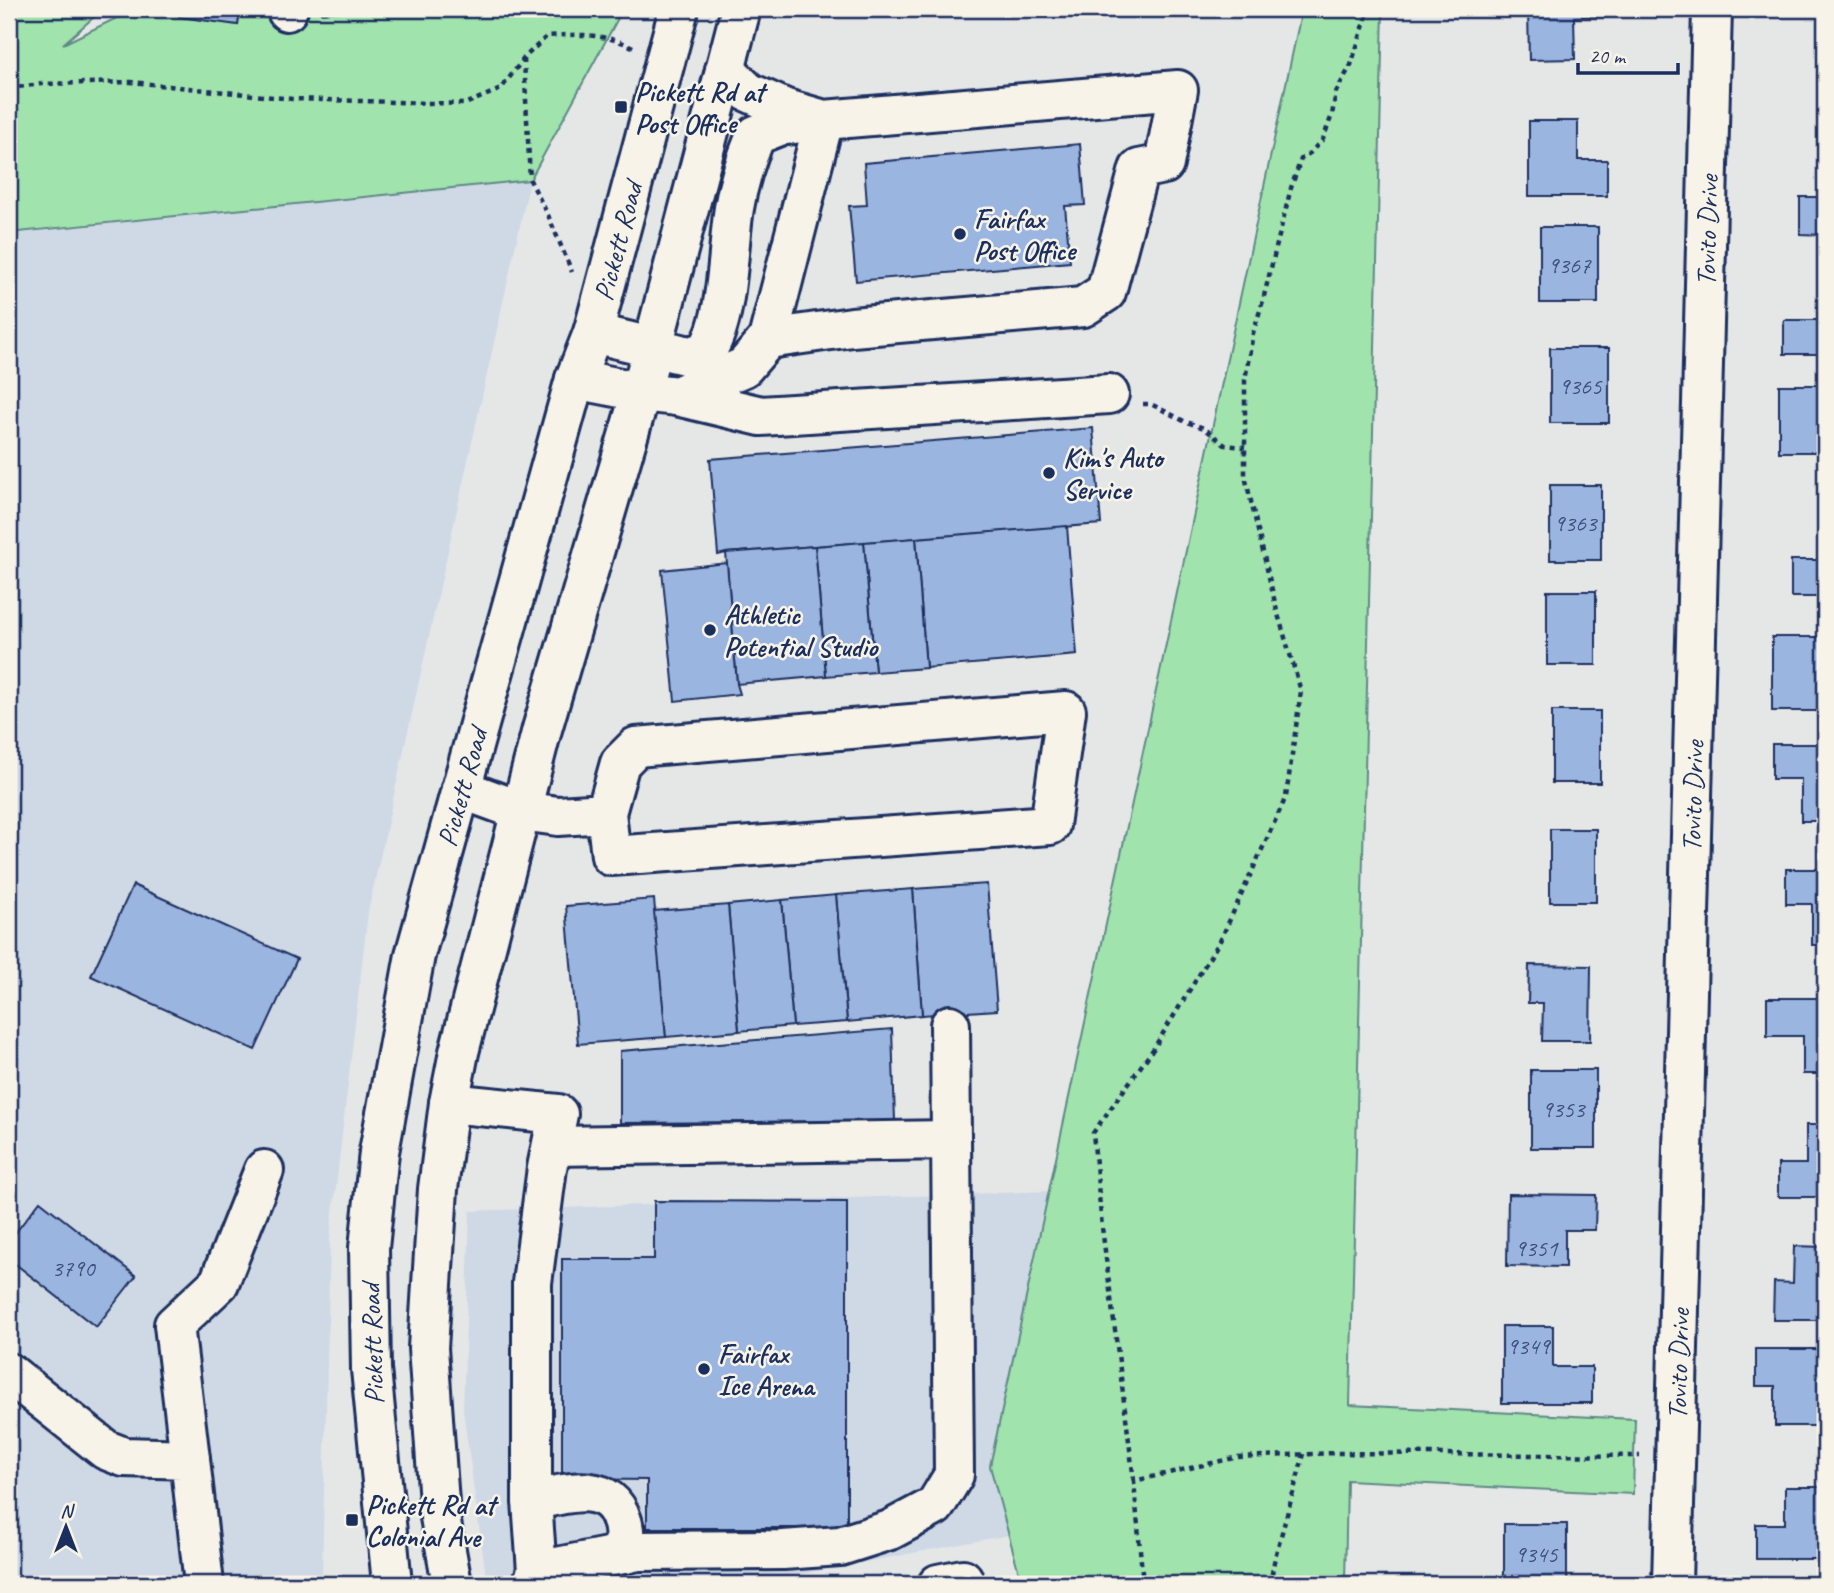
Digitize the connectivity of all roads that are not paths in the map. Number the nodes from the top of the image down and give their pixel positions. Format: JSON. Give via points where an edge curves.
{"nodes":[{"id":1,"x":679,"y":9,"type":"edge"},
{"id":2,"x":741,"y":9,"type":"edge"},
{"id":3,"x":1712,"y":9,"type":"edge"},
{"id":4,"x":725,"y":70,"type":"junction"},
{"id":5,"x":824,"y":120,"type":"junction"},
{"id":6,"x":593,"y":333,"type":"junction"},
{"id":7,"x":768,"y":339,"type":"junction"},
{"id":8,"x":653,"y":348,"type":"junction"},
{"id":9,"x":575,"y":379,"type":"junction"},
{"id":10,"x":659,"y":394,"type":"junction"},
{"id":11,"x":1109,"y":394,"type":"road end"},
{"id":12,"x":461,"y":789,"type":"junction"},
{"id":13,"x":521,"y":811,"type":"junction"},
{"id":14,"x":606,"y":813,"type":"junction"},
{"id":15,"x":950,"y":1025,"type":"dead end"},
{"id":16,"x":449,"y":1103,"type":"junction"},
{"id":17,"x":951,"y":1140,"type":"junction"},
{"id":18,"x":552,"y":1146,"type":"junction"},
{"id":19,"x":264,"y":1170,"type":"dead end"},
{"id":20,"x":9,"y":1373,"type":"edge"},
{"id":21,"x":190,"y":1459,"type":"junction"},
{"id":22,"x":532,"y":1501,"type":"junction"},
{"id":23,"x":625,"y":1554,"type":"junction"},
{"id":24,"x":534,"y":1577,"type":"edge"},
{"id":25,"x":204,"y":1584,"type":"edge"},
{"id":26,"x":392,"y":1584,"type":"edge"},
{"id":27,"x":452,"y":1584,"type":"edge"},
{"id":28,"x":938,"y":1584,"type":"edge"},
{"id":29,"x":964,"y":1584,"type":"edge"},
{"id":30,"x":1672,"y":1584,"type":"edge"}],
"edges":[{"from":1,"to":6,"type":"main road","name":"Pickett Road"},
{"from":2,"to":4,"type":"main road","name":"Pickett Road"},
{"from":3,"to":30,"type":"main road","name":"Tovito Drive"},
{"from":4,"to":5,"type":"main road","via":[[748,92]]},
{"from":4,"to":8,"type":"main road","name":"Pickett Road"},
{"from":5,"to":7,"type":"main road"},
{"from":5,"to":7,"type":"main road","via":[[1178,90],[1164,164],[1139,169],[1106,292],[1083,307]]},
{"from":5,"to":8,"type":"main road","via":[[779,126],[756,135],[734,206],[714,340],[706,352],[689,356]]},
{"from":6,"to":8,"type":"main road"},
{"from":6,"to":9,"type":"main road","name":"Pickett Road"},
{"from":7,"to":10,"type":"main road","via":[[744,367]]},
{"from":8,"to":10,"type":"main road","name":"Pickett Road"},
{"from":9,"to":10,"type":"main road"},
{"from":9,"to":12,"type":"main road","name":"Pickett Road"},
{"from":10,"to":11,"type":"main road","via":[[761,416]]},
{"from":10,"to":13,"type":"main road","name":"Pickett Road","via":[[546,716]]},
{"from":12,"to":13,"type":"main road"},
{"from":12,"to":26,"type":"main road","name":"Pickett Road","via":[[415,955],[379,1152],[369,1248],[371,1369]]},
{"from":13,"to":14,"type":"main road","via":[[558,816]]},
{"from":13,"to":16,"type":"main road","name":"Pickett Road"},
{"from":14,"to":14,"type":"main road","via":[[611,856],[1050,825],[1066,711],[636,747],[620,763]]},
{"from":15,"to":17,"type":"main road"},
{"from":16,"to":18,"type":"main road","via":[[558,1114]]},
{"from":16,"to":27,"type":"main road","name":"Pickett Road","via":[[438,1189],[428,1348],[440,1517]]},
{"from":17,"to":18,"type":"main road"},
{"from":17,"to":23,"type":"main road","via":[[954,1475],[935,1506],[890,1530],[840,1546]]},
{"from":18,"to":22,"type":"main road","via":[[532,1283]]},
{"from":19,"to":21,"type":"main road","via":[[219,1283],[174,1325]]},
{"from":20,"to":21,"type":"main road","via":[[106,1450],[124,1457]]},
{"from":21,"to":25,"type":"main road"},
{"from":22,"to":23,"type":"main road","via":[[584,1491],[601,1496],[615,1507],[623,1522]]},
{"from":22,"to":24,"type":"main road"},
{"from":23,"to":24,"type":"main road"},
{"from":28,"to":29,"type":"main road","via":[[962,1579]]}]}
